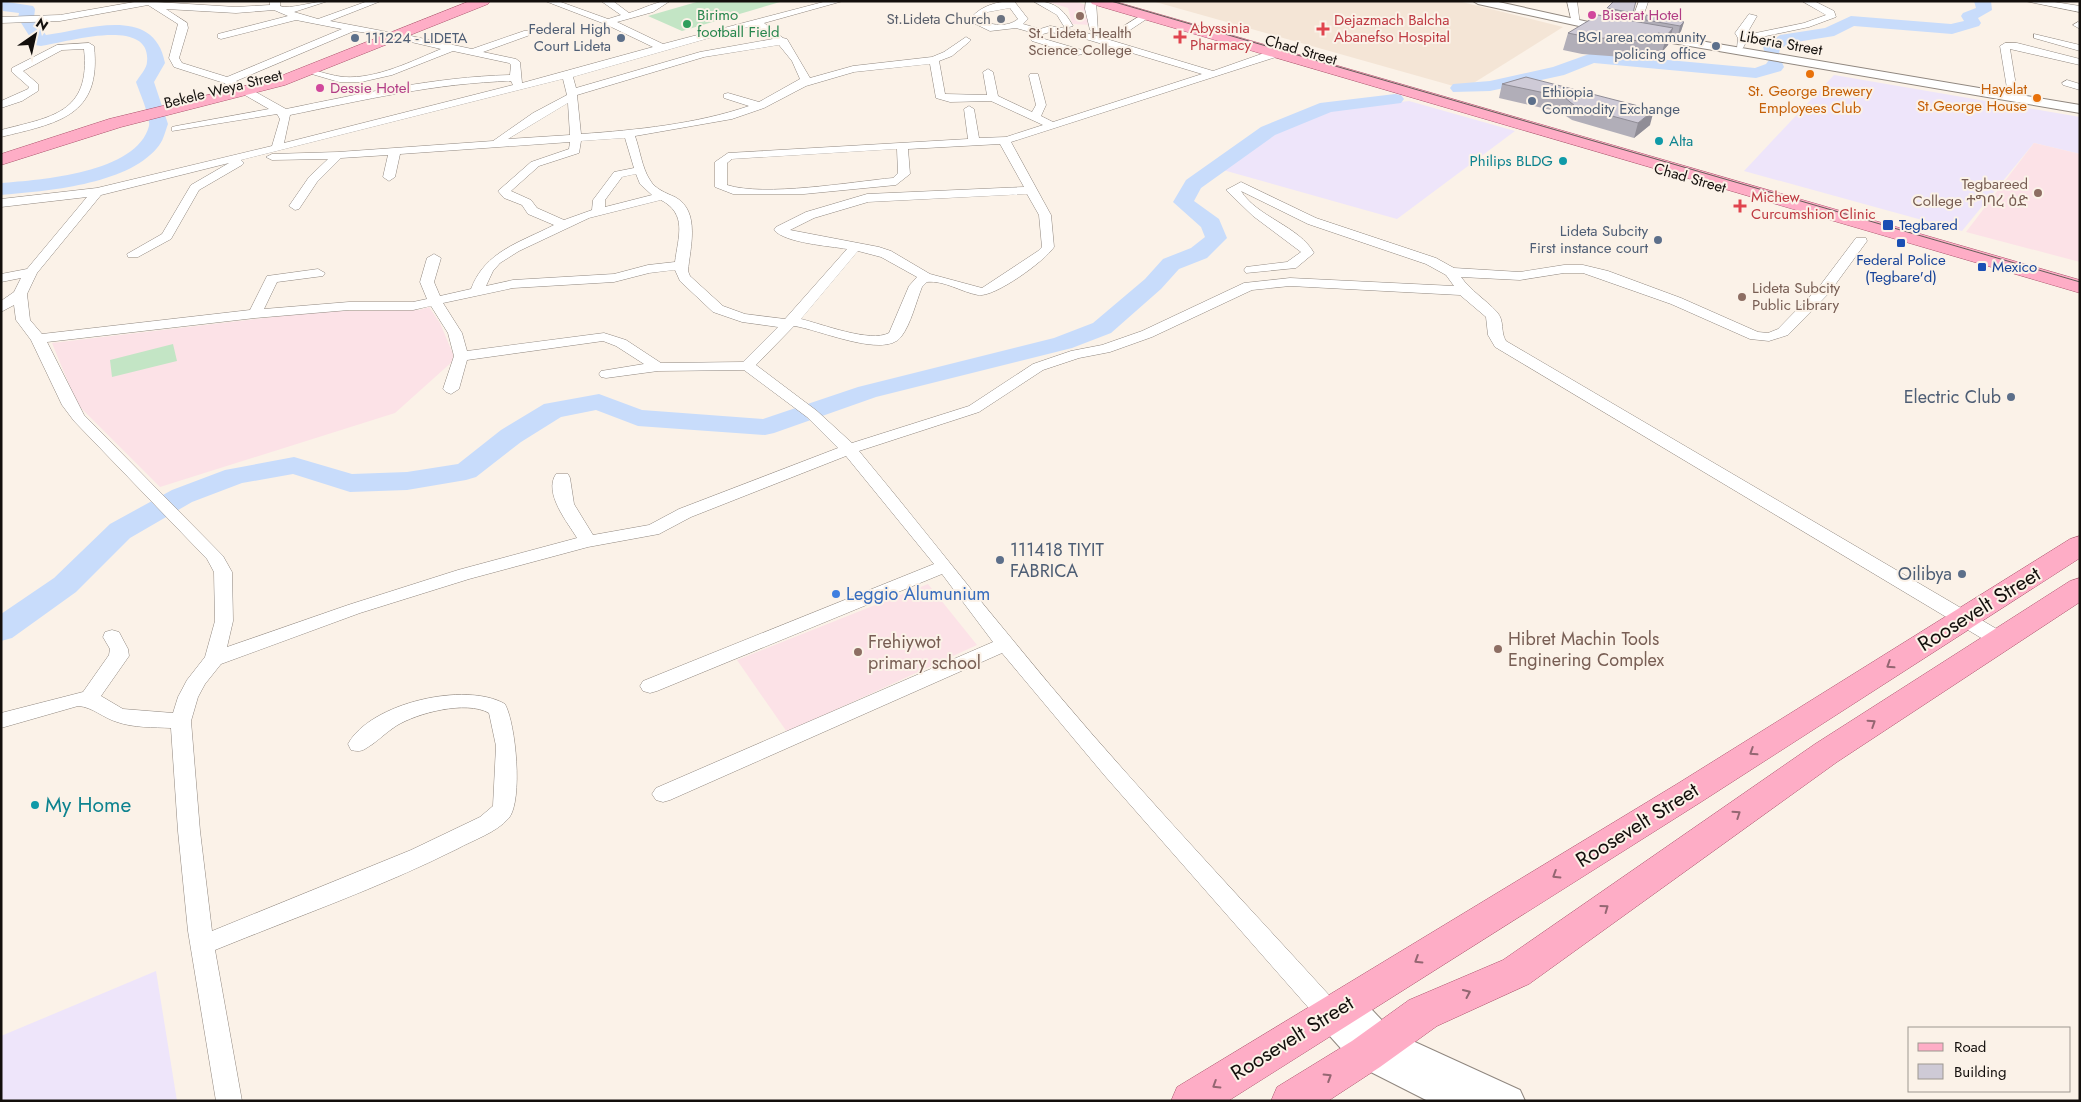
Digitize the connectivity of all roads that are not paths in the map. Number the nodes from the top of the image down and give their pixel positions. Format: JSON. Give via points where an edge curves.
{"nodes":[{"id":1,"x":324,"y":1,"type":"edge"},
{"id":2,"x":377,"y":1,"type":"edge"},
{"id":3,"x":469,"y":1,"type":"edge"},
{"id":4,"x":483,"y":1,"type":"edge"},
{"id":5,"x":548,"y":1,"type":"edge"},
{"id":6,"x":605,"y":1,"type":"edge"},
{"id":7,"x":666,"y":1,"type":"edge"},
{"id":8,"x":839,"y":1,"type":"edge"},
{"id":9,"x":1037,"y":1,"type":"edge"},
{"id":10,"x":1132,"y":1,"type":"edge"},
{"id":11,"x":1478,"y":1,"type":"edge"},
{"id":12,"x":1572,"y":1,"type":"edge"},
{"id":13,"x":1806,"y":1,"type":"edge"},
{"id":14,"x":2029,"y":1,"type":"edge"},
{"id":15,"x":1095,"y":2,"type":"edge"},
{"id":16,"x":1643,"y":2,"type":"edge"},
{"id":17,"x":153,"y":3,"type":"edge"},
{"id":18,"x":1011,"y":3,"type":"edge"},
{"id":19,"x":278,"y":7,"type":"edge"},
{"id":20,"x":2080,"y":9,"type":"edge"},
{"id":21,"x":627,"y":16,"type":"junction"},
{"id":22,"x":1146,"y":16,"type":"junction"},
{"id":23,"x":1752,"y":16,"type":"dead end"},
{"id":24,"x":296,"y":17,"type":"junction"},
{"id":25,"x":1,"y":20,"type":"edge"},
{"id":26,"x":756,"y":21,"type":"junction"},
{"id":27,"x":608,"y":22,"type":"junction"},
{"id":28,"x":316,"y":23,"type":"junction"},
{"id":29,"x":1578,"y":23,"type":"junction"},
{"id":30,"x":1016,"y":26,"type":"junction"},
{"id":31,"x":1068,"y":26,"type":"dead end"},
{"id":32,"x":353,"y":28,"type":"junction"},
{"id":33,"x":1127,"y":28,"type":"dead end"},
{"id":34,"x":1095,"y":30,"type":"dead end"},
{"id":35,"x":1040,"y":32,"type":"junction"},
{"id":36,"x":526,"y":33,"type":"dead end"},
{"id":37,"x":1628,"y":33,"type":"junction"},
{"id":38,"x":391,"y":35,"type":"junction"},
{"id":39,"x":221,"y":36,"type":"dead end"},
{"id":40,"x":2037,"y":36,"type":"dead end"},
{"id":41,"x":1743,"y":38,"type":"junction"},
{"id":42,"x":966,"y":40,"type":"dead end"},
{"id":43,"x":784,"y":41,"type":"junction"},
{"id":44,"x":454,"y":47,"type":"junction"},
{"id":45,"x":662,"y":47,"type":"junction"},
{"id":46,"x":2080,"y":48,"type":"edge"},
{"id":47,"x":476,"y":51,"type":"junction"},
{"id":48,"x":1282,"y":51,"type":"junction"},
{"id":49,"x":1078,"y":52,"type":"dead end"},
{"id":50,"x":1738,"y":52,"type":"junction"},
{"id":51,"x":875,"y":53,"type":"dead end"},
{"id":52,"x":934,"y":60,"type":"junction"},
{"id":53,"x":2080,"y":62,"type":"edge"},
{"id":54,"x":884,"y":66,"type":"junction"},
{"id":55,"x":310,"y":72,"type":"junction"},
{"id":56,"x":988,"y":72,"type":"dead end"},
{"id":57,"x":1210,"y":73,"type":"junction"},
{"id":58,"x":567,"y":75,"type":"junction"},
{"id":59,"x":1034,"y":76,"type":"dead end"},
{"id":60,"x":517,"y":82,"type":"junction"},
{"id":61,"x":2067,"y":83,"type":"dead end"},
{"id":62,"x":802,"y":84,"type":"junction"},
{"id":63,"x":238,"y":87,"type":"junction"},
{"id":64,"x":2080,"y":87,"type":"edge"},
{"id":65,"x":572,"y":95,"type":"junction"},
{"id":66,"x":728,"y":96,"type":"dead end"},
{"id":67,"x":993,"y":98,"type":"junction"},
{"id":68,"x":2013,"y":98,"type":"junction"},
{"id":69,"x":1,"y":105,"type":"edge"},
{"id":70,"x":760,"y":106,"type":"junction"},
{"id":71,"x":969,"y":109,"type":"dead end"},
{"id":72,"x":2080,"y":109,"type":"edge"},
{"id":73,"x":151,"y":111,"type":"junction"},
{"id":74,"x":282,"y":112,"type":"junction"},
{"id":75,"x":1033,"y":118,"type":"junction"},
{"id":76,"x":1503,"y":120,"type":"junction"},
{"id":77,"x":1556,"y":123,"type":"junction"},
{"id":78,"x":1052,"y":125,"type":"junction"},
{"id":79,"x":176,"y":129,"type":"dead end"},
{"id":80,"x":1,"y":134,"type":"edge"},
{"id":81,"x":630,"y":134,"type":"junction"},
{"id":82,"x":576,"y":138,"type":"junction"},
{"id":83,"x":1007,"y":140,"type":"junction"},
{"id":84,"x":495,"y":142,"type":"junction"},
{"id":85,"x":974,"y":142,"type":"junction"},
{"id":86,"x":902,"y":145,"type":"junction"},
{"id":87,"x":278,"y":148,"type":"junction"},
{"id":88,"x":395,"y":151,"type":"junction"},
{"id":89,"x":1,"y":153,"type":"edge"},
{"id":90,"x":338,"y":155,"type":"junction"},
{"id":91,"x":249,"y":157,"type":"junction"},
{"id":92,"x":229,"y":158,"type":"junction"},
{"id":93,"x":1,"y":160,"type":"edge"},
{"id":94,"x":640,"y":170,"type":"junction"},
{"id":95,"x":389,"y":178,"type":"dead end"},
{"id":96,"x":1032,"y":190,"type":"junction"},
{"id":97,"x":97,"y":192,"type":"junction"},
{"id":98,"x":662,"y":196,"type":"junction"},
{"id":99,"x":1,"y":203,"type":"edge"},
{"id":100,"x":295,"y":206,"type":"dead end"},
{"id":101,"x":598,"y":212,"type":"junction"},
{"id":102,"x":563,"y":224,"type":"junction"},
{"id":103,"x":1861,"y":241,"type":"dead end"},
{"id":104,"x":855,"y":247,"type":"junction"},
{"id":105,"x":133,"y":254,"type":"dead end"},
{"id":106,"x":434,"y":258,"type":"dead end"},
{"id":107,"x":682,"y":265,"type":"junction"},
{"id":108,"x":1251,"y":270,"type":"dead end"},
{"id":109,"x":32,"y":272,"type":"junction"},
{"id":110,"x":1451,"y":272,"type":"junction"},
{"id":111,"x":2080,"y":272,"type":"edge"},
{"id":112,"x":318,"y":273,"type":"dead end"},
{"id":113,"x":2080,"y":276,"type":"edge"},
{"id":114,"x":926,"y":277,"type":"junction"},
{"id":115,"x":1,"y":278,"type":"edge"},
{"id":116,"x":2080,"y":287,"type":"edge"},
{"id":117,"x":476,"y":291,"type":"junction"},
{"id":118,"x":1464,"y":291,"type":"junction"},
{"id":119,"x":2080,"y":292,"type":"edge"},
{"id":120,"x":20,"y":294,"type":"junction"},
{"id":121,"x":435,"y":301,"type":"junction"},
{"id":122,"x":1,"y":308,"type":"edge"},
{"id":123,"x":255,"y":314,"type":"junction"},
{"id":124,"x":790,"y":323,"type":"junction"},
{"id":125,"x":38,"y":340,"type":"junction"},
{"id":126,"x":461,"y":356,"type":"junction"},
{"id":127,"x":747,"y":366,"type":"junction"},
{"id":128,"x":658,"y":367,"type":"junction"},
{"id":129,"x":606,"y":374,"type":"dead end"},
{"id":130,"x":452,"y":389,"type":"dead end"},
{"id":131,"x":850,"y":449,"type":"junction"},
{"id":132,"x":562,"y":478,"type":"dead end"},
{"id":133,"x":588,"y":542,"type":"junction"},
{"id":134,"x":2080,"y":545,"type":"edge"},
{"id":135,"x":945,"y":566,"type":"junction"},
{"id":136,"x":2080,"y":588,"type":"edge"},
{"id":137,"x":1962,"y":619,"type":"junction"},
{"id":138,"x":112,"y":637,"type":"dead end"},
{"id":139,"x":2000,"y":640,"type":"junction"},
{"id":140,"x":1005,"y":644,"type":"junction"},
{"id":141,"x":214,"y":658,"type":"junction"},
{"id":142,"x":650,"y":686,"type":"dead end"},
{"id":143,"x":89,"y":699,"type":"junction"},
{"id":144,"x":1,"y":721,"type":"edge"},
{"id":145,"x":181,"y":721,"type":"junction"},
{"id":146,"x":358,"y":744,"type":"dead end"},
{"id":147,"x":663,"y":794,"type":"dead end"},
{"id":148,"x":202,"y":946,"type":"junction"},
{"id":149,"x":1338,"y":1008,"type":"junction"},
{"id":150,"x":1374,"y":1048,"type":"junction"},
{"id":151,"x":229,"y":1101,"type":"edge"},
{"id":152,"x":1191,"y":1101,"type":"edge"},
{"id":153,"x":1291,"y":1101,"type":"edge"},
{"id":154,"x":1461,"y":1101,"type":"edge"},
{"id":155,"x":1509,"y":1101,"type":"edge"}],
"edges":[{"from":1,"to":19,"type":"street"},
{"from":2,"to":28,"type":"street"},
{"from":3,"to":38,"type":"main road","name":"Bekele Weya Street"},
{"from":4,"to":38,"type":"main road"},
{"from":5,"to":27,"type":"street"},
{"from":6,"to":21,"type":"street"},
{"from":7,"to":21,"type":"street","via":[[650,10]]},
{"from":8,"to":26,"type":"street"},
{"from":9,"to":31,"type":"street","via":[[1061,13]]},
{"from":10,"to":48,"type":"main road","name":"Chad Street"},
{"from":11,"to":29,"type":"street","name":"Liberia Street"},
{"from":12,"to":29,"type":"street"},
{"from":13,"to":41,"type":"street","via":[[1830,13],[1831,17]]},
{"from":14,"to":20,"type":"street"},
{"from":15,"to":22,"type":"main road","name":"Chad Street"},
{"from":15,"to":34,"type":"street"},
{"from":16,"to":37,"type":"street","via":[[1636,23]]},
{"from":17,"to":19,"type":"street","via":[[236,10]]},
{"from":17,"to":25,"type":"street","via":[[60,18]]},
{"from":17,"to":63,"type":"street","via":[[182,23],[174,62],[184,69]]},
{"from":18,"to":30,"type":"street","via":[[1023,19]]},
{"from":18,"to":30,"type":"street","via":[[984,10],[974,21],[990,28]]},
{"from":19,"to":24,"type":"street"},
{"from":21,"to":27,"type":"street"},
{"from":22,"to":33,"type":"street"},
{"from":22,"to":48,"type":"main road","name":"Chad Street"},
{"from":23,"to":41,"type":"street","via":[[1740,33]]},
{"from":24,"to":28,"type":"street"},
{"from":24,"to":39,"type":"street"},
{"from":26,"to":43,"type":"street"},
{"from":26,"to":45,"type":"street"},
{"from":27,"to":45,"type":"street"},
{"from":28,"to":32,"type":"street"},
{"from":29,"to":37,"type":"street","name":"Liberia Street"},
{"from":30,"to":35,"type":"street"},
{"from":32,"to":38,"type":"street"},
{"from":32,"to":63,"type":"street"},
{"from":35,"to":49,"type":"street","via":[[1035,39]]},
{"from":35,"to":57,"type":"street","via":[[1050,29],[1080,34]]},
{"from":36,"to":47,"type":"street"},
{"from":37,"to":50,"type":"street","name":"Liberia Street"},
{"from":38,"to":44,"type":"street"},
{"from":38,"to":55,"type":"main road"},
{"from":38,"to":63,"type":"main road","name":"Bekele Weya Street"},
{"from":40,"to":46,"type":"street"},
{"from":41,"to":50,"type":"street"},
{"from":42,"to":52,"type":"street"},
{"from":43,"to":62,"type":"street","via":[[803,73],[805,79]]},
{"from":43,"to":65,"type":"street","via":[[700,55]]},
{"from":44,"to":47,"type":"street"},
{"from":44,"to":55,"type":"street","via":[[357,80],[342,80]]},
{"from":45,"to":58,"type":"street"},
{"from":47,"to":60,"type":"street","via":[[512,60],[516,64]]},
{"from":48,"to":57,"type":"street"},
{"from":48,"to":76,"type":"main road","name":"Chad Street"},
{"from":48,"to":77,"type":"main road","name":"Chad Street"},
{"from":50,"to":68,"type":"street","name":"Liberia Street"},
{"from":51,"to":54,"type":"street","via":[[884,61]]},
{"from":52,"to":54,"type":"street"},
{"from":52,"to":67,"type":"street","via":[[940,96]]},
{"from":53,"to":68,"type":"street","via":[[2006,46]]},
{"from":54,"to":62,"type":"street","via":[[845,70]]},
{"from":55,"to":63,"type":"main road"},
{"from":56,"to":67,"type":"street"},
{"from":57,"to":78,"type":"street"},
{"from":58,"to":60,"type":"street"},
{"from":58,"to":65,"type":"street"},
{"from":59,"to":75,"type":"street","via":[[1041,105]]},
{"from":60,"to":74,"type":"street","via":[[473,79],[414,86]]},
{"from":60,"to":87,"type":"street"},
{"from":61,"to":64,"type":"street"},
{"from":62,"to":70,"type":"street"},
{"from":63,"to":73,"type":"main road"},
{"from":63,"to":74,"type":"street"},
{"from":65,"to":82,"type":"street"},
{"from":65,"to":84,"type":"street"},
{"from":66,"to":70,"type":"street"},
{"from":67,"to":75,"type":"street"},
{"from":68,"to":72,"type":"street","name":"Liberia Street"},
{"from":69,"to":80,"type":"street","via":[[33,91],[32,82],[16,70],[60,47],[90,46],[88,80],[76,106],[59,116]]},
{"from":70,"to":81,"type":"street","via":[[719,119]]},
{"from":71,"to":85,"type":"street"},
{"from":73,"to":89,"type":"main road","name":"Bekele Weya Street","via":[[88,124]]},
{"from":73,"to":93,"type":"main road"},
{"from":74,"to":79,"type":"street"},
{"from":74,"to":87,"type":"street","via":[[285,119]]},
{"from":75,"to":78,"type":"street"},
{"from":76,"to":116,"type":"main road","name":"Chad Street"},
{"from":76,"to":119,"type":"main road","name":"Chad Street","via":[[1550,138]]},
{"from":77,"to":111,"type":"main road","name":"Chad Street"},
{"from":77,"to":113,"type":"main road","name":"Chad Street"},
{"from":78,"to":83,"type":"street"},
{"from":81,"to":82,"type":"street"},
{"from":81,"to":94,"type":"street"},
{"from":82,"to":84,"type":"street"},
{"from":82,"to":102,"type":"street","via":[[575,151],[535,164],[504,191],[527,203],[532,211]]},
{"from":83,"to":85,"type":"street"},
{"from":83,"to":96,"type":"street","via":[[1005,142]]},
{"from":84,"to":88,"type":"street"},
{"from":85,"to":86,"type":"street"},
{"from":86,"to":86,"type":"street","via":[[728,156],[721,162],[721,186],[736,191],[783,191],[896,181],[904,174]]},
{"from":87,"to":92,"type":"street"},
{"from":88,"to":90,"type":"street"},
{"from":88,"to":95,"type":"street"},
{"from":90,"to":91,"type":"street"},
{"from":90,"to":100,"type":"street","via":[[313,180]]},
{"from":91,"to":92,"type":"street"},
{"from":91,"to":105,"type":"street","via":[[195,188],[178,212],[167,236]]},
{"from":92,"to":97,"type":"street"},
{"from":94,"to":98,"type":"street","via":[[644,181]]},
{"from":94,"to":101,"type":"street","via":[[618,174],[599,200]]},
{"from":96,"to":104,"type":"street","via":[[867,198],[810,215],[780,230],[790,236]]},
{"from":96,"to":114,"type":"street","via":[[1045,215],[1047,250],[985,292]]},
{"from":97,"to":99,"type":"street"},
{"from":97,"to":109,"type":"street"},
{"from":98,"to":101,"type":"street"},
{"from":98,"to":107,"type":"street","via":[[676,203],[684,214]]},
{"from":101,"to":102,"type":"street"},
{"from":102,"to":117,"type":"street","via":[[506,251],[480,278]]},
{"from":103,"to":110,"type":"street","via":[[1824,290],[1783,332],[1769,337],[1756,336],[1676,301],[1583,269],[1520,276]]},
{"from":104,"to":114,"type":"street","via":[[886,254]]},
{"from":104,"to":124,"type":"street"},
{"from":106,"to":121,"type":"street","via":[[427,282]]},
{"from":107,"to":117,"type":"street","via":[[614,278],[522,283]]},
{"from":107,"to":124,"type":"street","via":[[681,271],[686,278],[718,309],[742,318]]},
{"from":108,"to":110,"type":"street","via":[[1291,265],[1308,253],[1304,246],[1257,213],[1232,190],[1241,186],[1312,222],[1431,261]]},
{"from":109,"to":115,"type":"street"},
{"from":109,"to":120,"type":"street"},
{"from":110,"to":118,"type":"street"},
{"from":112,"to":123,"type":"street","via":[[272,279]]},
{"from":114,"to":124,"type":"street","via":[[916,286],[892,339],[876,340]]},
{"from":117,"to":121,"type":"street"},
{"from":118,"to":131,"type":"street","via":[[1290,282],[1250,286],[1147,334],[1038,367],[974,409]]},
{"from":118,"to":137,"type":"street","via":[[1492,315],[1500,344]]},
{"from":120,"to":122,"type":"street"},
{"from":120,"to":125,"type":"street","via":[[23,320]]},
{"from":121,"to":123,"type":"street","via":[[413,306],[349,306]]},
{"from":121,"to":126,"type":"street","via":[[454,333]]},
{"from":123,"to":125,"type":"street"},
{"from":124,"to":127,"type":"street"},
{"from":125,"to":141,"type":"street","via":[[70,405],[214,556],[223,572],[224,621]]},
{"from":126,"to":128,"type":"street","via":[[604,337],[620,343]]},
{"from":126,"to":130,"type":"street"},
{"from":127,"to":128,"type":"street"},
{"from":127,"to":131,"type":"street","via":[[812,414]]},
{"from":128,"to":129,"type":"street"},
{"from":131,"to":133,"type":"street","via":[[684,513],[652,530]]},
{"from":131,"to":135,"type":"street"},
{"from":132,"to":133,"type":"street","via":[[560,492]]},
{"from":133,"to":141,"type":"street","via":[[464,574]]},
{"from":134,"to":137,"type":"main road","name":"Roosevelt Street"},
{"from":135,"to":140,"type":"street"},
{"from":135,"to":142,"type":"street"},
{"from":136,"to":139,"type":"main road","name":"Roosevelt Street"},
{"from":137,"to":139,"type":"street"},
{"from":137,"to":149,"type":"main road","name":"Roosevelt Street","one_way":true,"via":[[1689,793]]},
{"from":138,"to":143,"type":"street","via":[[119,656]]},
{"from":150,"to":139,"type":"main road","name":"Roosevelt Street","one_way":true,"via":[[1424,1013],[1516,972],[1732,817]]},
{"from":140,"to":147,"type":"street"},
{"from":140,"to":149,"type":"street","via":[[1112,770]]},
{"from":141,"to":145,"type":"street","via":[[188,697]]},
{"from":143,"to":144,"type":"street","via":[[78,699]]},
{"from":143,"to":145,"type":"street","via":[[122,716]]},
{"from":145,"to":148,"type":"street"},
{"from":146,"to":148,"type":"street","via":[[374,729],[402,713],[431,703],[470,700],[490,704],[498,709],[506,746],[505,805],[488,823],[419,857]]},
{"from":148,"to":151,"type":"street"},
{"from":149,"to":150,"type":"street"},
{"from":149,"to":152,"type":"main road","name":"Roosevelt Street","one_way":true},
{"from":153,"to":150,"type":"main road","name":"Roosevelt Street","one_way":true},
{"from":150,"to":154,"type":"street"},
{"from":150,"to":155,"type":"street"}]}
